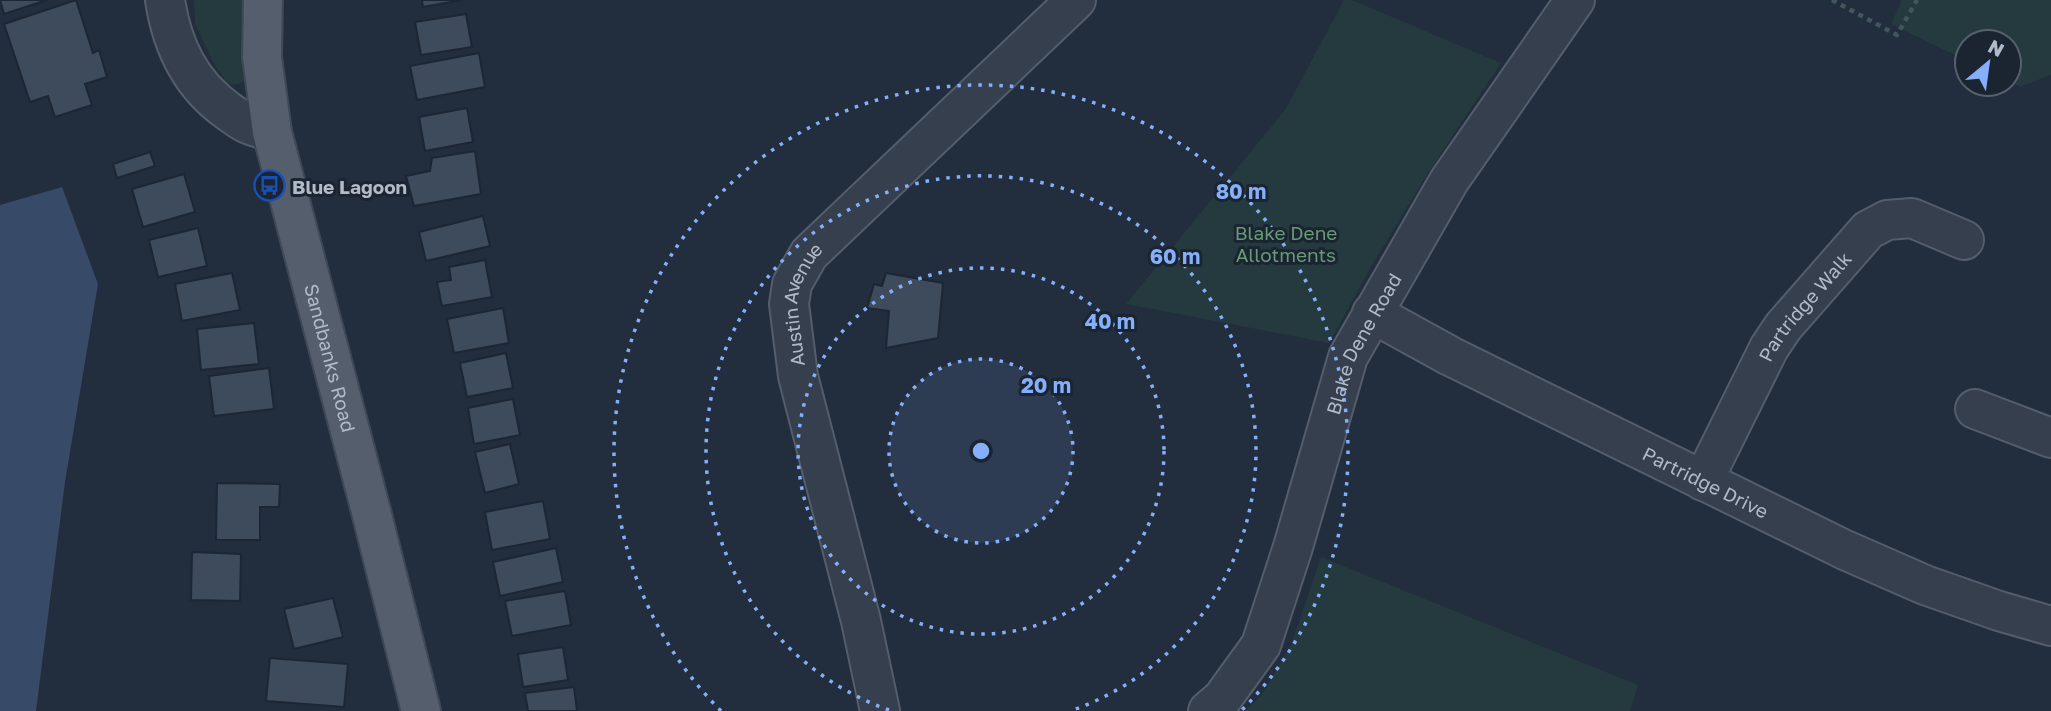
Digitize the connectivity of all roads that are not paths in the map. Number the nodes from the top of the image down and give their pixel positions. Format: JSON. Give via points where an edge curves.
{"nodes":[{"id":1,"x":165,"y":0,"type":"edge"},
{"id":2,"x":263,"y":0,"type":"edge"},
{"id":3,"x":1076,"y":0,"type":"edge"},
{"id":4,"x":1575,"y":0,"type":"edge"},
{"id":5,"x":272,"y":132,"type":"junction"},
{"id":6,"x":1964,"y":240,"type":"dead end"},
{"id":7,"x":1371,"y":313,"type":"junction"},
{"id":8,"x":1975,"y":409,"type":"dead end"},
{"id":9,"x":2051,"y":438,"type":"edge"},
{"id":10,"x":1703,"y":481,"type":"junction"},
{"id":11,"x":2051,"y":626,"type":"edge"},
{"id":12,"x":421,"y":711,"type":"edge"},
{"id":13,"x":880,"y":711,"type":"edge"},
{"id":14,"x":1208,"y":711,"type":"edge"}],
"edges":[{"from":1,"to":5,"type":"street","via":[[176,44],[191,75],[212,99],[245,123]]},
{"from":2,"to":5,"type":"main road","name":"Sandbanks Road","via":[[262,57]]},
{"from":3,"to":13,"type":"street","name":"Austin Avenue","via":[[809,254],[792,284],[789,304],[798,376]]},
{"from":4,"to":7,"type":"street","name":"Blake Dene Road","via":[[1449,181]]},
{"from":5,"to":12,"type":"main road","name":"Sandbanks Road"},
{"from":6,"to":10,"type":"street","name":"Partridge Walk","via":[[1912,218],[1887,220],[1868,230],[1769,348]]},
{"from":7,"to":10,"type":"street","name":"Partridge Drive"},
{"from":7,"to":14,"type":"street","name":"Blake Dene Road","via":[[1348,357],[1261,645],[1223,699]]},
{"from":8,"to":9,"type":"street"},
{"from":10,"to":11,"type":"street","name":"Partridge Drive","via":[[1925,585]]}]}
